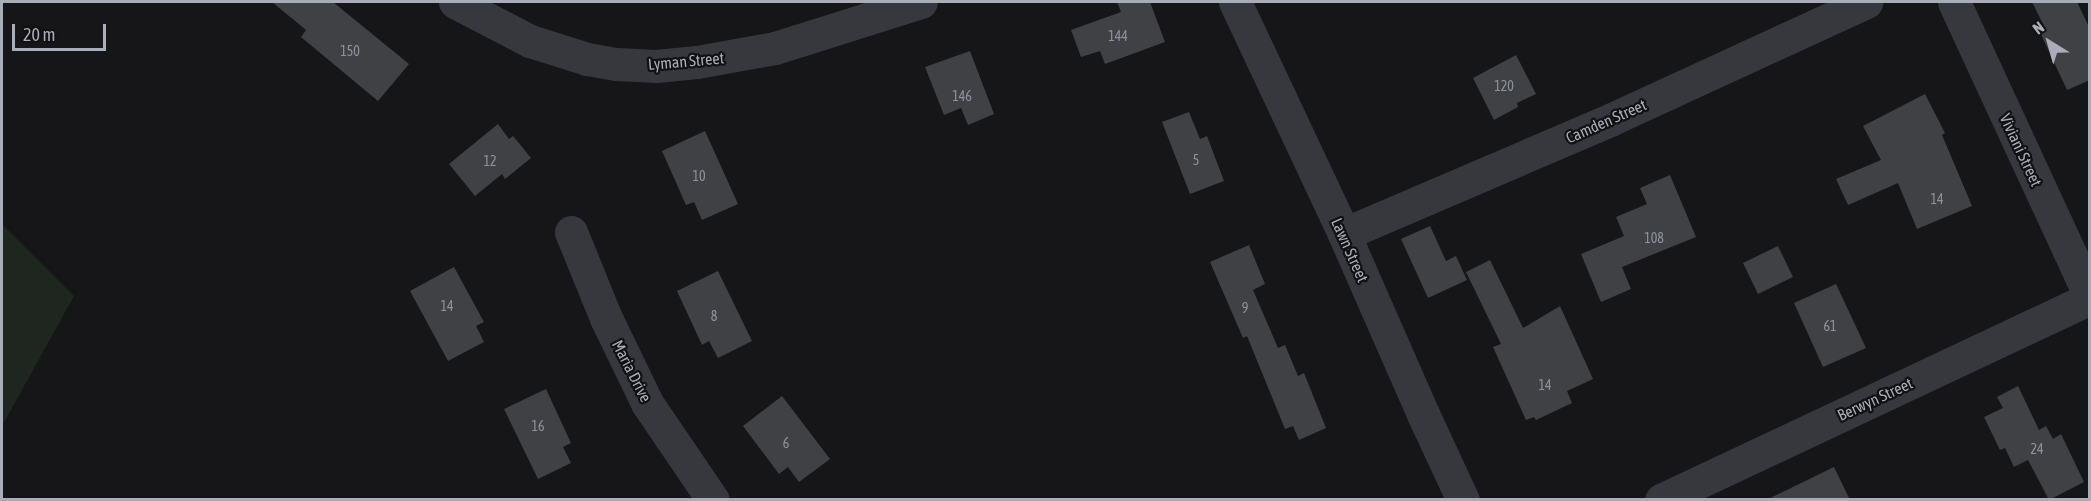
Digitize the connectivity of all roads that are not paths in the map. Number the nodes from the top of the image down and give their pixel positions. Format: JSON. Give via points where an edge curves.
{"nodes":[{"id":1,"x":455,"y":2,"type":"edge"},
{"id":2,"x":921,"y":2,"type":"edge"},
{"id":3,"x":1235,"y":2,"type":"edge"},
{"id":4,"x":1866,"y":2,"type":"edge"},
{"id":5,"x":1954,"y":2,"type":"edge"},
{"id":6,"x":571,"y":232,"type":"dead end"},
{"id":7,"x":1344,"y":234,"type":"junction"},
{"id":8,"x":2090,"y":297,"type":"edge"},
{"id":9,"x":713,"y":500,"type":"edge"},
{"id":10,"x":1463,"y":500,"type":"edge"},
{"id":11,"x":1661,"y":500,"type":"edge"}],
"edges":[{"from":1,"to":2,"type":"street","name":"Lyman Street","via":[[504,29],[587,59],[656,66],[775,48]]},
{"from":3,"to":7,"type":"street","name":"Lawn Street"},
{"from":4,"to":7,"type":"street","name":"Camden Street"},
{"from":5,"to":8,"type":"street","name":"Viviani Street"},
{"from":6,"to":9,"type":"street","name":"Maria Drive","via":[[642,393]]},
{"from":7,"to":10,"type":"street","name":"Lawn Street"},
{"from":8,"to":11,"type":"street","name":"Berwyn Street"}]}
